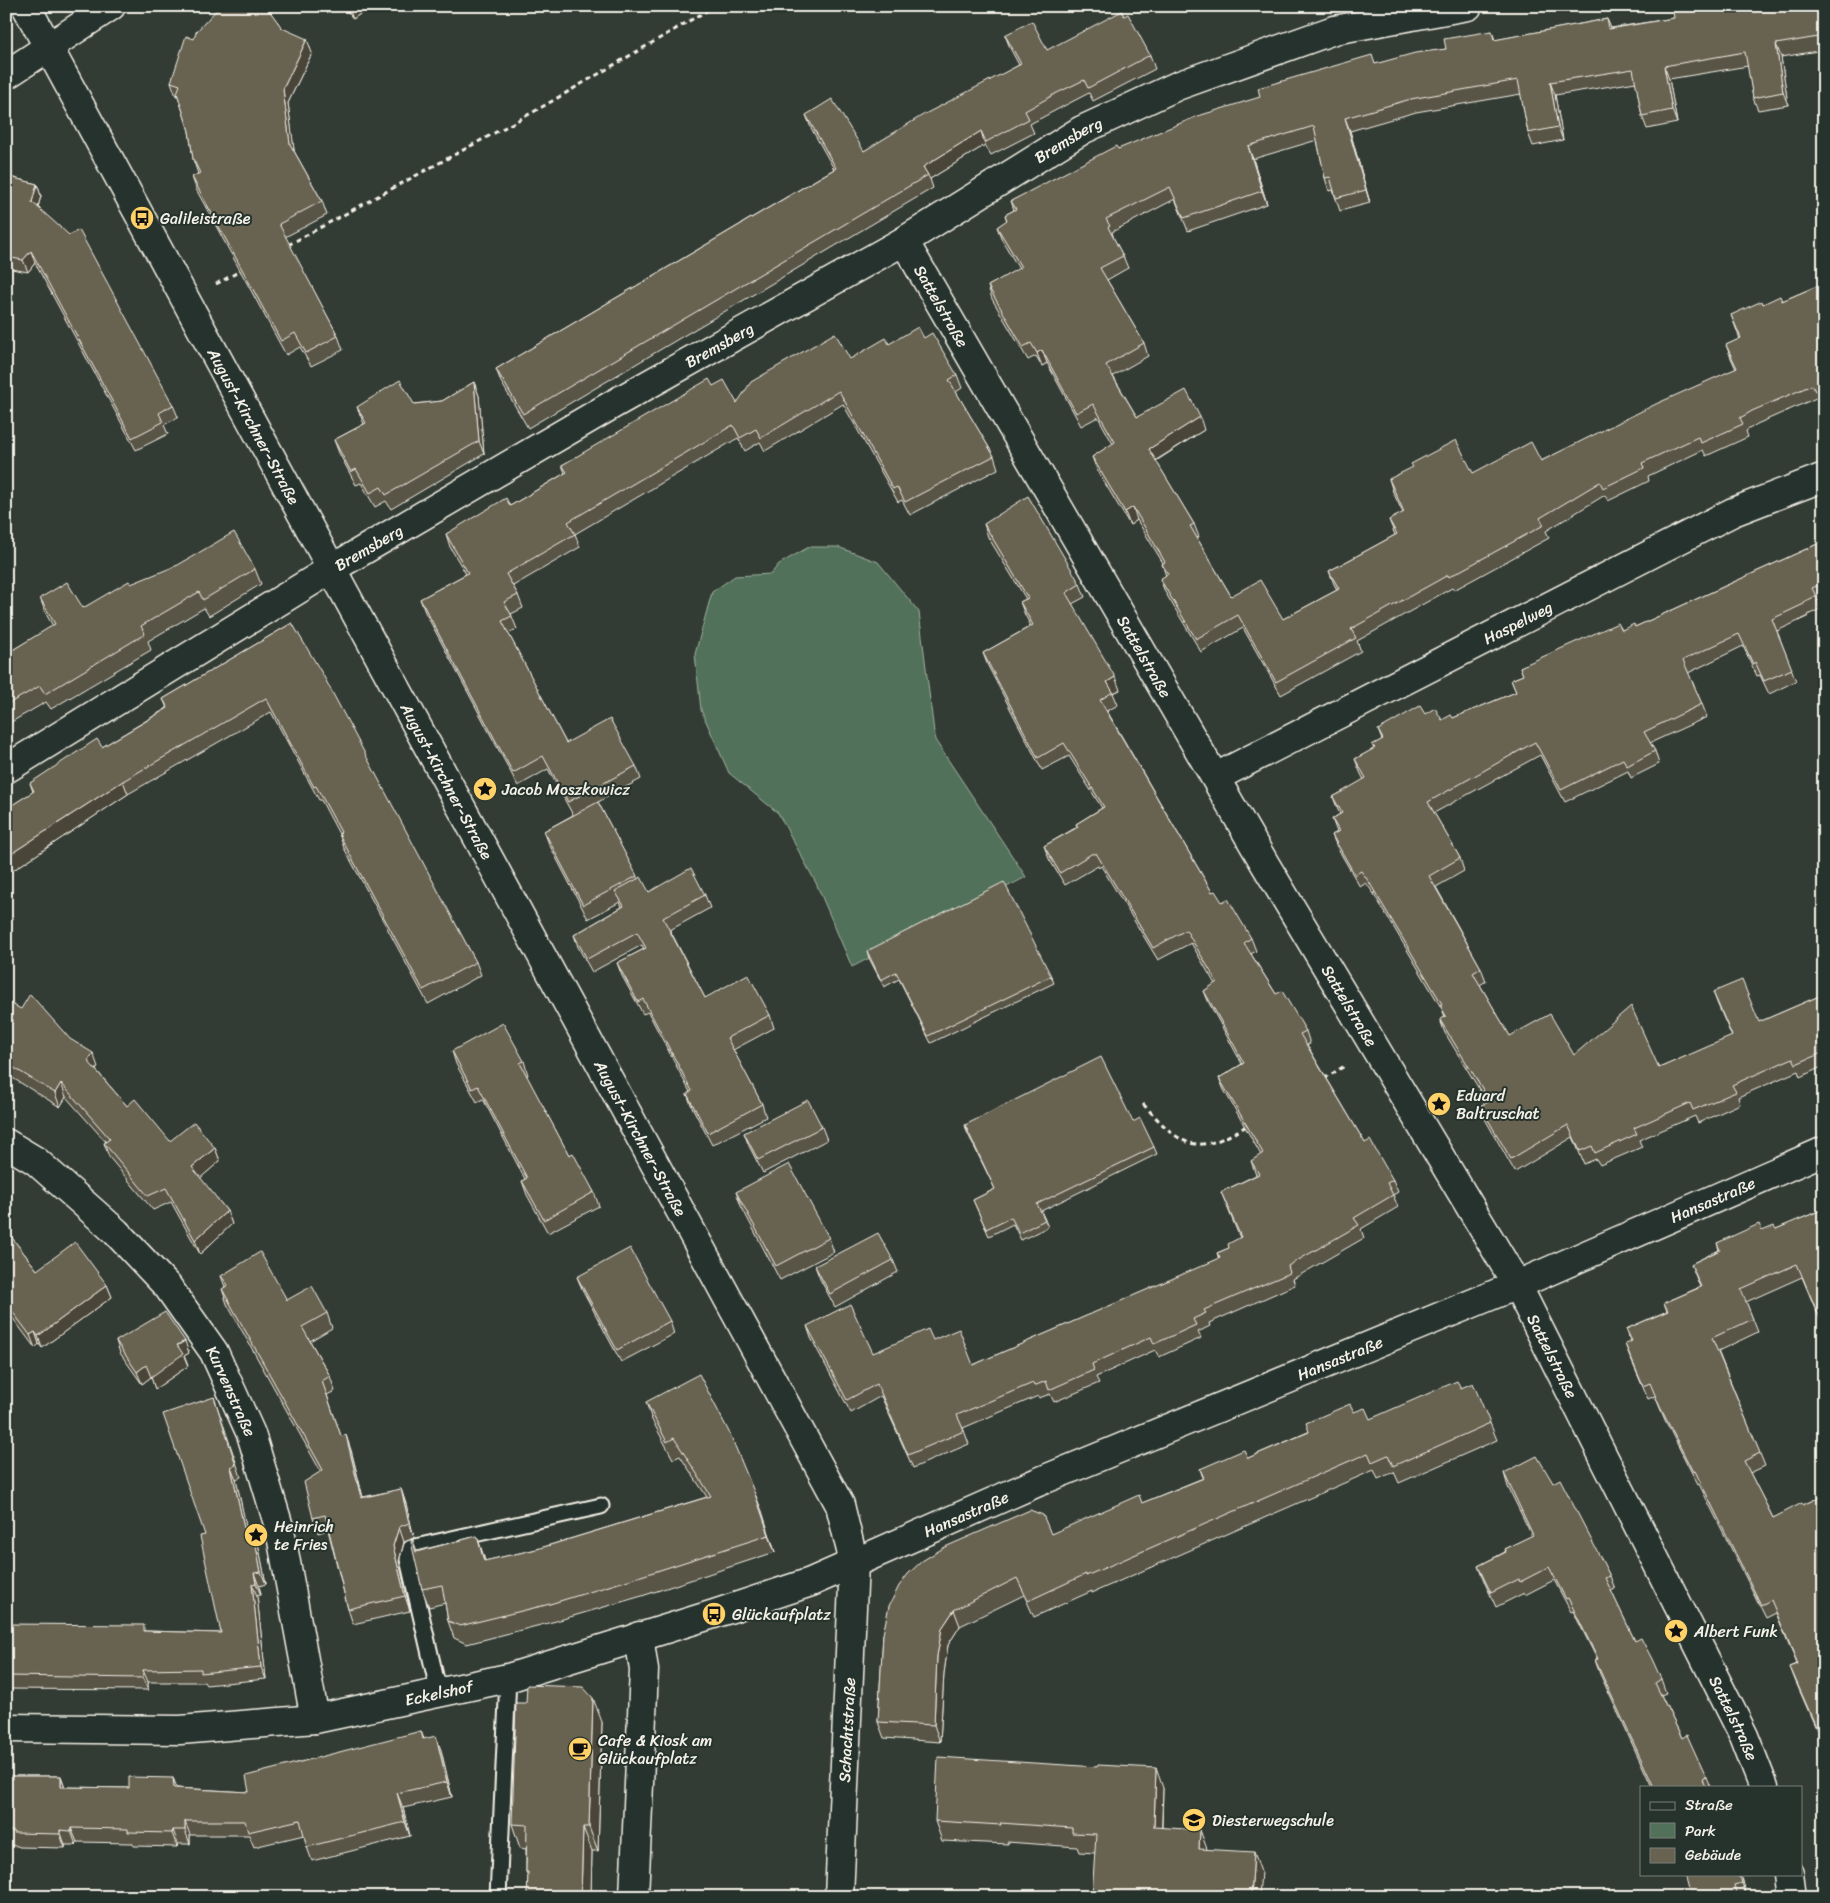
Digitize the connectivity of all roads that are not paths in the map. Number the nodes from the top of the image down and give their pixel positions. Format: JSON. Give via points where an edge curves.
{"nodes":[{"id":1,"x":26,"y":6,"type":"edge"},
{"id":2,"x":111,"y":6,"type":"edge"},
{"id":3,"x":1468,"y":6,"type":"edge"},
{"id":4,"x":48,"y":48,"type":"junction"},
{"id":5,"x":6,"y":75,"type":"edge"},
{"id":6,"x":904,"y":241,"type":"junction"},
{"id":7,"x":1824,"y":477,"type":"edge"},
{"id":8,"x":333,"y":568,"type":"junction"},
{"id":9,"x":6,"y":769,"type":"edge"},
{"id":10,"x":1216,"y":776,"type":"junction"},
{"id":11,"x":6,"y":1143,"type":"edge"},
{"id":12,"x":1824,"y":1150,"type":"edge"},
{"id":13,"x":1516,"y":1285,"type":"junction"},
{"id":14,"x":601,"y":1506,"type":"dead end"},
{"id":15,"x":854,"y":1563,"type":"junction"},
{"id":16,"x":639,"y":1636,"type":"junction"},
{"id":17,"x":508,"y":1678,"type":"junction"},
{"id":18,"x":439,"y":1693,"type":"junction"},
{"id":19,"x":315,"y":1719,"type":"junction"},
{"id":20,"x":6,"y":1728,"type":"edge"},
{"id":21,"x":1764,"y":1786,"type":"edge"},
{"id":22,"x":1789,"y":1876,"type":"edge"},
{"id":23,"x":498,"y":1897,"type":"edge"},
{"id":24,"x":634,"y":1897,"type":"edge"},
{"id":25,"x":839,"y":1897,"type":"edge"},
{"id":26,"x":1792,"y":1897,"type":"edge"}],
"edges":[{"from":1,"to":4,"type":"street","name":"August-Kirchner-Straße"},
{"from":2,"to":4,"type":"street"},
{"from":3,"to":6,"type":"street","name":"Bremsberg","via":[[1334,30],[1177,86],[1082,130]]},
{"from":4,"to":5,"type":"street"},
{"from":4,"to":8,"type":"street","name":"August-Kirchner-Straße"},
{"from":6,"to":8,"type":"street","name":"Bremsberg","via":[[617,402]]},
{"from":6,"to":10,"type":"street","name":"Sattelstraße"},
{"from":7,"to":10,"type":"street","name":"Haspelweg","via":[[1733,512]]},
{"from":8,"to":9,"type":"street","name":"Bremsberg"},
{"from":8,"to":15,"type":"street","name":"August-Kirchner-Straße","via":[[840,1505]]},
{"from":10,"to":13,"type":"street","name":"Sattelstraße"},
{"from":11,"to":19,"type":"street","name":"Kurvenstraße","via":[[36,1161],[116,1232],[168,1287],[214,1352],[251,1434],[280,1530]]},
{"from":12,"to":13,"type":"street","name":"Hansastraße"},
{"from":13,"to":15,"type":"street","name":"Hansastraße","via":[[1038,1482]]},
{"from":13,"to":21,"type":"street","name":"Sattelstraße","via":[[1744,1736]]},
{"from":14,"to":18,"type":"lane","via":[[411,1548],[408,1559]]},
{"from":15,"to":16,"type":"street","name":"Eckelshof","via":[[802,1585]]},
{"from":15,"to":25,"type":"street","name":"Schachtstraße"},
{"from":16,"to":17,"type":"street","name":"Eckelshof"},
{"from":16,"to":24,"type":"street","via":[[644,1670]]},
{"from":17,"to":18,"type":"street","name":"Eckelshof"},
{"from":17,"to":23,"type":"lane"},
{"from":18,"to":19,"type":"street","name":"Eckelshof"},
{"from":19,"to":20,"type":"street","name":"Eckelshof","via":[[180,1730]]},
{"from":22,"to":26,"type":"street"}]}
